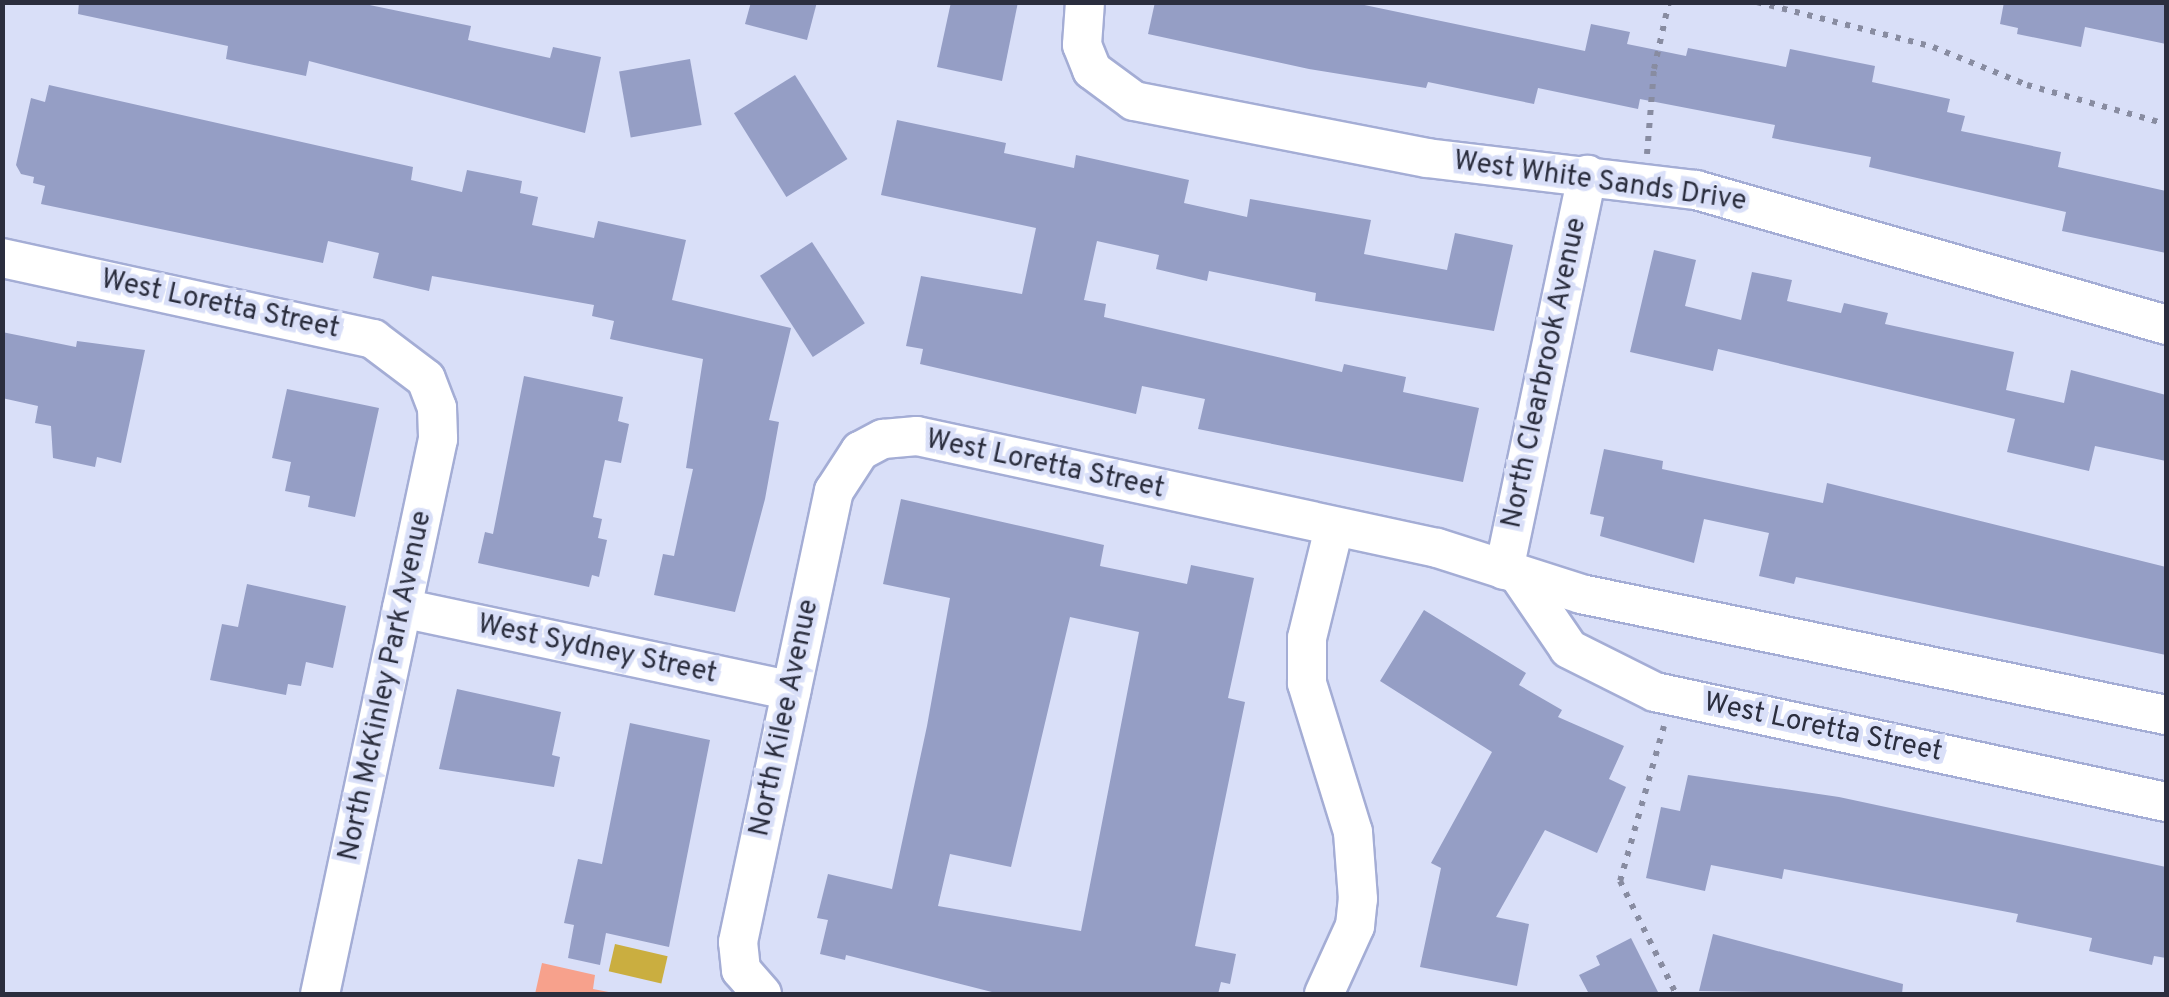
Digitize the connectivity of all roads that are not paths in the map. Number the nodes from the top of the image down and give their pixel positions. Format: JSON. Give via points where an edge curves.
{"nodes":[{"id":1,"x":1085,"y":2,"type":"edge"},
{"id":2,"x":1587,"y":176,"type":"junction"},
{"id":3,"x":2,"y":258,"type":"edge"},
{"id":4,"x":2166,"y":325,"type":"edge"},
{"id":5,"x":426,"y":379,"type":"joint"},
{"id":6,"x":860,"y":451,"type":"joint"},
{"id":7,"x":1334,"y":528,"type":"junction"},
{"id":8,"x":1513,"y":575,"type":"junction"},
{"id":9,"x":402,"y":608,"type":"junction"},
{"id":10,"x":791,"y":691,"type":"junction"},
{"id":11,"x":2166,"y":715,"type":"edge"},
{"id":12,"x":2166,"y":802,"type":"edge"},
{"id":13,"x":758,"y":992,"type":"edge"},
{"id":14,"x":320,"y":994,"type":"edge"},
{"id":15,"x":1324,"y":994,"type":"edge"}],
"edges":[{"from":1,"to":2,"type":"street","name":"West White Sands Drive","via":[[1082,45],[1092,70],[1134,101],[1427,158]]},
{"from":2,"to":4,"type":"street","name":"West White Sands Drive","via":[[1798,214],[2010,285]]},
{"from":2,"to":8,"type":"street","name":"North Clearbrook Avenue"},
{"from":3,"to":5,"type":"street","name":"West Loretta Street","via":[[373,339]]},
{"from":5,"to":9,"type":"street","name":"North McKinley Park Avenue","via":[[437,408],[438,439]]},
{"from":6,"to":7,"type":"street","name":"West Loretta Street","via":[[884,439],[917,436]]},
{"from":6,"to":10,"type":"street","name":"North Kilee Avenue","via":[[834,491]]},
{"from":7,"to":8,"type":"street","name":"West Loretta Street","via":[[1438,548]]},
{"from":7,"to":15,"type":"street","via":[[1307,638],[1308,683],[1354,832],[1358,899],[1354,926]]},
{"from":8,"to":11,"type":"street","name":"West Loretta Street"},
{"from":8,"to":12,"type":"street","name":"West Loretta Street","via":[[1569,649],[1672,696]]},
{"from":9,"to":10,"type":"street","name":"West Sydney Street"},
{"from":9,"to":14,"type":"street","name":"North McKinley Park Avenue"},
{"from":10,"to":13,"type":"street","name":"North Kilee Avenue","via":[[738,942],[741,970]]}]}
